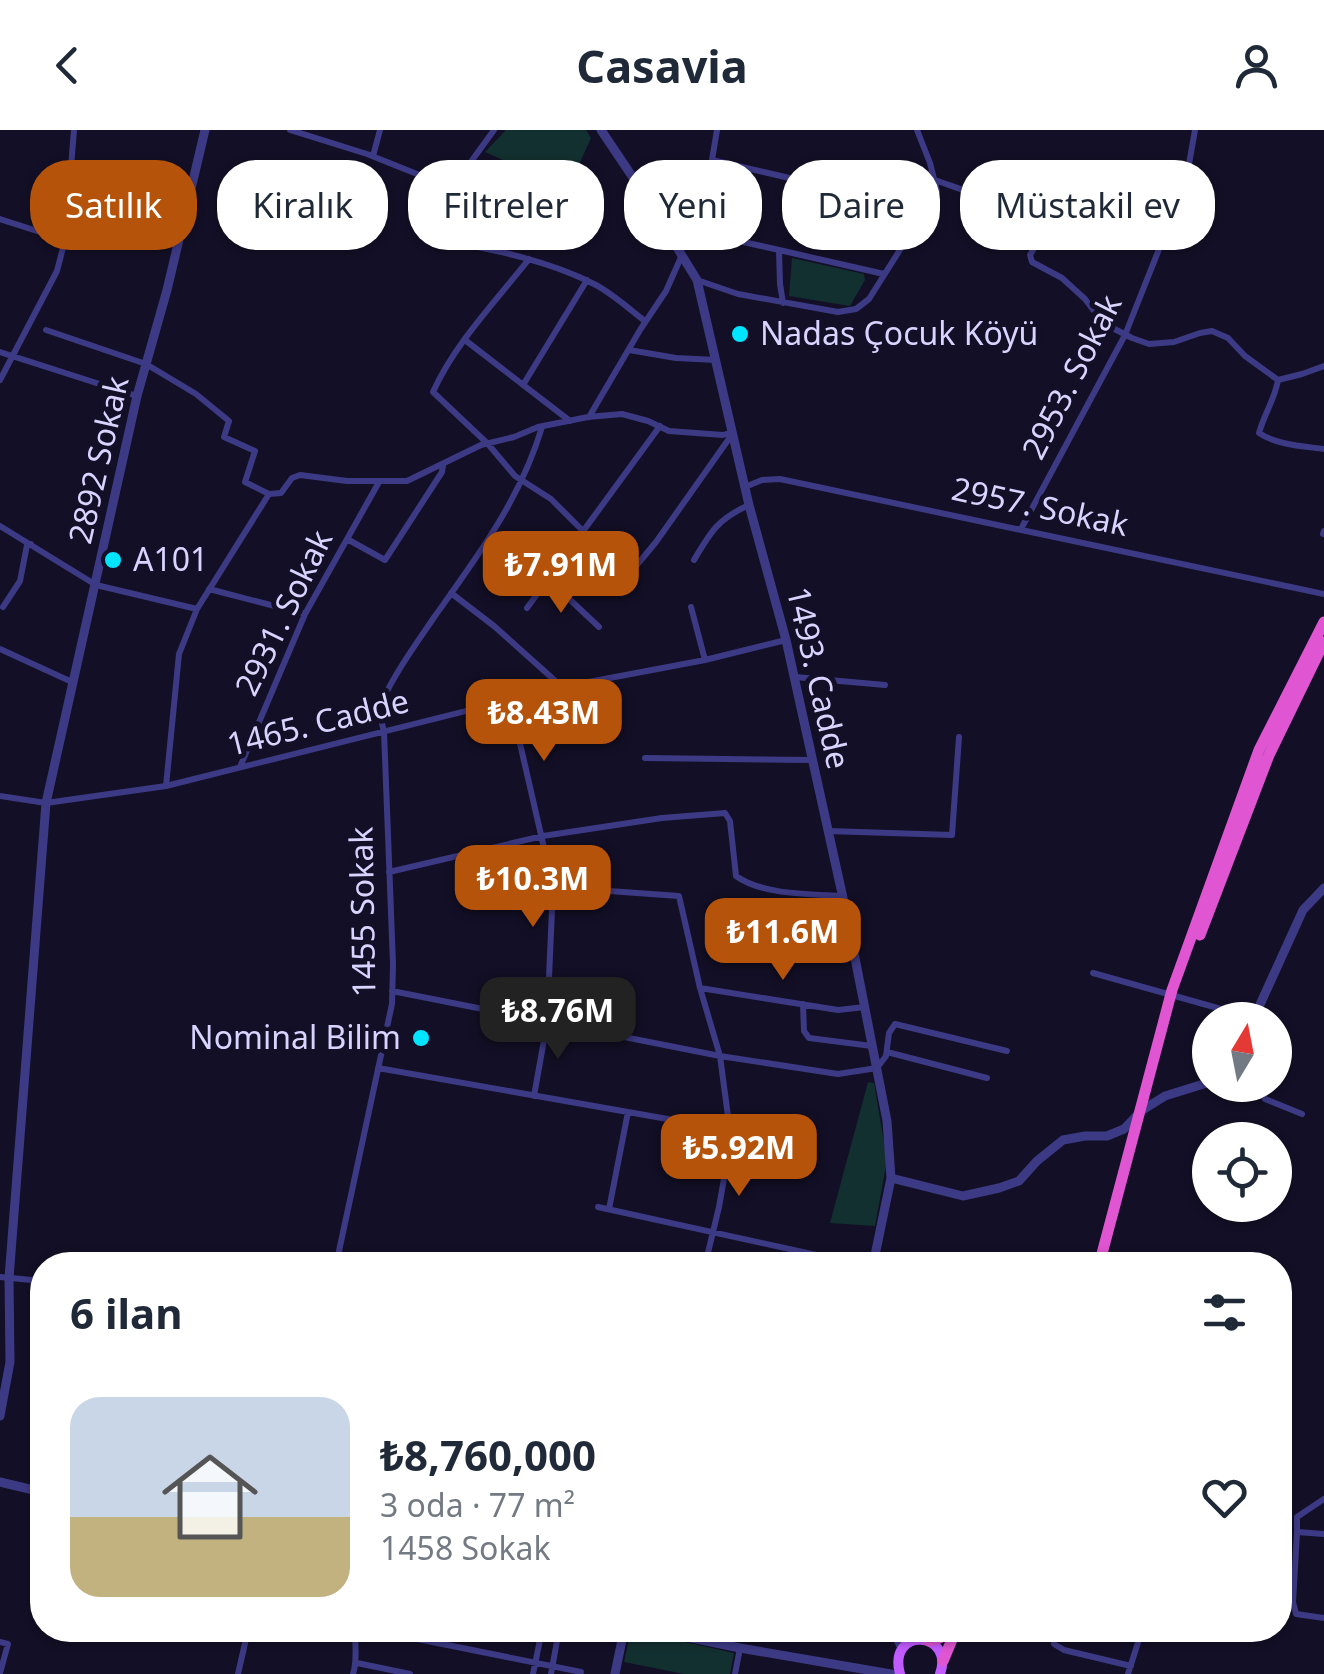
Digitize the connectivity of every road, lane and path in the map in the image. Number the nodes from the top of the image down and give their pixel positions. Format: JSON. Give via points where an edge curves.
{"nodes":[{"id":1,"x":74,"y":130,"type":"edge"},
{"id":2,"x":205,"y":130,"type":"edge"},
{"id":3,"x":290,"y":130,"type":"edge"},
{"id":4,"x":380,"y":130,"type":"edge"},
{"id":5,"x":494,"y":130,"type":"edge"},
{"id":6,"x":601,"y":130,"type":"edge"},
{"id":7,"x":717,"y":130,"type":"edge"},
{"id":8,"x":917,"y":130,"type":"edge"},
{"id":9,"x":1195,"y":130,"type":"edge"},
{"id":10,"x":373,"y":156,"type":"junction"},
{"id":11,"x":72,"y":160,"type":"edge"},
{"id":12,"x":472,"y":160,"type":"edge"},
{"id":13,"x":712,"y":160,"type":"edge"},
{"id":14,"x":928,"y":160,"type":"edge"},
{"id":15,"x":624,"y":164,"type":"edge"},
{"id":16,"x":408,"y":170,"type":"edge"},
{"id":17,"x":940,"y":182,"type":"edge"},
{"id":18,"x":0,"y":219,"type":"edge"},
{"id":19,"x":30,"y":229,"type":"edge"},
{"id":20,"x":762,"y":246,"type":"edge"},
{"id":21,"x":62,"y":250,"type":"edge"},
{"id":22,"x":490,"y":250,"type":"edge"},
{"id":23,"x":680,"y":250,"type":"edge"},
{"id":24,"x":779,"y":250,"type":"junction"},
{"id":25,"x":900,"y":250,"type":"edge"},
{"id":26,"x":683,"y":254,"type":"junction"},
{"id":27,"x":529,"y":259,"type":"junction"},
{"id":28,"x":884,"y":274,"type":"junction"},
{"id":29,"x":587,"y":280,"type":"junction"},
{"id":30,"x":697,"y":280,"type":"junction"},
{"id":31,"x":783,"y":303,"type":"junction"},
{"id":32,"x":645,"y":322,"type":"junction"},
{"id":33,"x":46,"y":330,"type":"dead end"},
{"id":34,"x":1126,"y":335,"type":"junction"},
{"id":35,"x":465,"y":340,"type":"junction"},
{"id":36,"x":628,"y":350,"type":"junction"},
{"id":37,"x":0,"y":352,"type":"edge"},
{"id":38,"x":14,"y":356,"type":"junction"},
{"id":39,"x":717,"y":360,"type":"junction"},
{"id":40,"x":146,"y":364,"type":"junction"},
{"id":41,"x":1324,"y":366,"type":"edge"},
{"id":42,"x":0,"y":380,"type":"edge"},
{"id":43,"x":1278,"y":380,"type":"junction"},
{"id":44,"x":523,"y":385,"type":"junction"},
{"id":45,"x":137,"y":396,"type":"junction"},
{"id":46,"x":588,"y":418,"type":"junction"},
{"id":47,"x":570,"y":422,"type":"junction"},
{"id":48,"x":660,"y":426,"type":"junction"},
{"id":49,"x":542,"y":427,"type":"junction"},
{"id":50,"x":734,"y":432,"type":"junction"},
{"id":51,"x":488,"y":444,"type":"junction"},
{"id":52,"x":1324,"y":449,"type":"edge"},
{"id":53,"x":443,"y":464,"type":"junction"},
{"id":54,"x":523,"y":481,"type":"junction"},
{"id":55,"x":379,"y":482,"type":"junction"},
{"id":56,"x":745,"y":488,"type":"junction"},
{"id":57,"x":269,"y":494,"type":"junction"},
{"id":58,"x":749,"y":505,"type":"junction"},
{"id":59,"x":0,"y":526,"type":"edge"},
{"id":60,"x":1021,"y":528,"type":"junction"},
{"id":61,"x":584,"y":531,"type":"junction"},
{"id":62,"x":347,"y":540,"type":"junction"},
{"id":63,"x":32,"y":544,"type":"junction"},
{"id":64,"x":694,"y":560,"type":"dead end"},
{"id":65,"x":548,"y":579,"type":"junction"},
{"id":66,"x":96,"y":584,"type":"junction"},
{"id":67,"x":209,"y":588,"type":"junction"},
{"id":68,"x":451,"y":593,"type":"junction"},
{"id":69,"x":1324,"y":594,"type":"edge"},
{"id":70,"x":3,"y":606,"type":"dead end"},
{"id":71,"x":197,"y":608,"type":"junction"},
{"id":72,"x":528,"y":608,"type":"dead end"},
{"id":73,"x":691,"y":608,"type":"dead end"},
{"id":74,"x":305,"y":614,"type":"junction"},
{"id":75,"x":1324,"y":622,"type":"edge"},
{"id":76,"x":599,"y":627,"type":"dead end"},
{"id":77,"x":786,"y":640,"type":"junction"},
{"id":78,"x":1324,"y":642,"type":"edge"},
{"id":79,"x":0,"y":649,"type":"edge"},
{"id":80,"x":705,"y":660,"type":"junction"},
{"id":81,"x":795,"y":677,"type":"junction"},
{"id":82,"x":72,"y":682,"type":"junction"},
{"id":83,"x":885,"y":684,"type":"dead end"},
{"id":84,"x":562,"y":687,"type":"junction"},
{"id":85,"x":510,"y":700,"type":"junction"},
{"id":86,"x":384,"y":732,"type":"junction"},
{"id":87,"x":959,"y":738,"type":"dead end"},
{"id":88,"x":645,"y":758,"type":"dead end"},
{"id":89,"x":813,"y":760,"type":"junction"},
{"id":90,"x":240,"y":768,"type":"junction"},
{"id":91,"x":166,"y":786,"type":"junction"},
{"id":92,"x":0,"y":796,"type":"edge"},
{"id":93,"x":46,"y":803,"type":"junction"},
{"id":94,"x":828,"y":831,"type":"junction"},
{"id":95,"x":542,"y":836,"type":"junction"},
{"id":96,"x":389,"y":872,"type":"junction"},
{"id":97,"x":553,"y":887,"type":"junction"},
{"id":98,"x":1324,"y":888,"type":"edge"},
{"id":99,"x":842,"y":896,"type":"junction"},
{"id":100,"x":1093,"y":974,"type":"dead end"},
{"id":101,"x":700,"y":988,"type":"junction"},
{"id":102,"x":392,"y":992,"type":"junction"},
{"id":103,"x":1174,"y":996,"type":"junction"},
{"id":104,"x":1195,"y":1002,"type":"edge"},
{"id":105,"x":1261,"y":1002,"type":"edge"},
{"id":106,"x":804,"y":1004,"type":"junction"},
{"id":107,"x":865,"y":1008,"type":"junction"},
{"id":108,"x":547,"y":1022,"type":"junction"},
{"id":109,"x":872,"y":1046,"type":"junction"},
{"id":110,"x":1007,"y":1050,"type":"dead end"},
{"id":111,"x":886,"y":1052,"type":"junction"},
{"id":112,"x":720,"y":1056,"type":"junction"},
{"id":113,"x":378,"y":1068,"type":"junction"},
{"id":114,"x":877,"y":1068,"type":"junction"},
{"id":115,"x":988,"y":1078,"type":"dead end"},
{"id":116,"x":1192,"y":1088,"type":"edge"},
{"id":117,"x":534,"y":1096,"type":"junction"},
{"id":118,"x":1273,"y":1102,"type":"edge"},
{"id":119,"x":1145,"y":1108,"type":"junction"},
{"id":120,"x":628,"y":1112,"type":"junction"},
{"id":121,"x":1302,"y":1114,"type":"dead end"},
{"id":122,"x":730,"y":1130,"type":"junction"},
{"id":123,"x":891,"y":1178,"type":"junction"},
{"id":124,"x":598,"y":1207,"type":"dead end"},
{"id":125,"x":609,"y":1209,"type":"junction"},
{"id":126,"x":714,"y":1231,"type":"junction"},
{"id":127,"x":339,"y":1252,"type":"edge"},
{"id":128,"x":708,"y":1252,"type":"edge"},
{"id":129,"x":805,"y":1252,"type":"edge"},
{"id":130,"x":877,"y":1252,"type":"edge"},
{"id":131,"x":1106,"y":1252,"type":"edge"},
{"id":132,"x":5,"y":1278,"type":"edge"},
{"id":133,"x":30,"y":1281,"type":"edge"},
{"id":134,"x":0,"y":1416,"type":"edge"},
{"id":135,"x":0,"y":1482,"type":"edge"},
{"id":136,"x":30,"y":1489,"type":"edge"},
{"id":137,"x":1324,"y":1499,"type":"edge"},
{"id":138,"x":1297,"y":1532,"type":"junction"},
{"id":139,"x":1324,"y":1534,"type":"edge"},
{"id":140,"x":1324,"y":1618,"type":"edge"},
{"id":141,"x":0,"y":1642,"type":"edge"},
{"id":142,"x":245,"y":1642,"type":"edge"},
{"id":143,"x":354,"y":1642,"type":"edge"},
{"id":144,"x":430,"y":1642,"type":"edge"},
{"id":145,"x":539,"y":1642,"type":"edge"},
{"id":146,"x":557,"y":1642,"type":"edge"},
{"id":147,"x":622,"y":1642,"type":"edge"},
{"id":148,"x":711,"y":1642,"type":"edge"},
{"id":149,"x":899,"y":1642,"type":"edge"},
{"id":150,"x":909,"y":1642,"type":"edge"},
{"id":151,"x":930,"y":1642,"type":"edge"},
{"id":152,"x":949,"y":1642,"type":"edge"},
{"id":153,"x":1054,"y":1642,"type":"edge"},
{"id":154,"x":1138,"y":1642,"type":"edge"},
{"id":155,"x":740,"y":1648,"type":"junction"},
{"id":156,"x":902,"y":1648,"type":"junction"},
{"id":157,"x":357,"y":1663,"type":"junction"},
{"id":158,"x":534,"y":1664,"type":"junction"},
{"id":159,"x":552,"y":1670,"type":"edge"},
{"id":160,"x":943,"y":1670,"type":"edge"},
{"id":161,"x":1130,"y":1670,"type":"edge"},
{"id":162,"x":581,"y":1672,"type":"edge"},
{"id":163,"x":897,"y":1672,"type":"edge"},
{"id":164,"x":0,"y":1673,"type":"edge"},
{"id":165,"x":238,"y":1674,"type":"edge"},
{"id":166,"x":353,"y":1674,"type":"edge"},
{"id":167,"x":378,"y":1674,"type":"edge"},
{"id":168,"x":410,"y":1674,"type":"edge"},
{"id":169,"x":532,"y":1674,"type":"edge"},
{"id":170,"x":615,"y":1674,"type":"edge"},
{"id":171,"x":735,"y":1674,"type":"edge"}],
"edges":[{"from":1,"to":11,"type":"street"},
{"from":2,"to":40,"type":"street","name":"2892 Sokak"},
{"from":3,"to":10,"type":"street"},
{"from":4,"to":10,"type":"street"},
{"from":5,"to":12,"type":"street"},
{"from":6,"to":15,"type":"street","name":"1493. Cadde"},
{"from":7,"to":13,"type":"street"},
{"from":8,"to":14,"type":"street"},
{"from":9,"to":34,"type":"street","name":"2953. Sokak","via":[[1186,181]]},
{"from":10,"to":16,"type":"street"},
{"from":17,"to":34,"type":"street","via":[[1026,218],[1039,229],[1032,262],[1062,278],[1102,323]]},
{"from":18,"to":19,"type":"street"},
{"from":20,"to":24,"type":"street"},
{"from":21,"to":38,"type":"street"},
{"from":22,"to":27,"type":"street"},
{"from":23,"to":26,"type":"street","name":"1493. Cadde"},
{"from":24,"to":28,"type":"street"},
{"from":24,"to":31,"type":"street"},
{"from":25,"to":28,"type":"street"},
{"from":26,"to":30,"type":"street","name":"1493. Cadde"},
{"from":26,"to":32,"type":"street"},
{"from":27,"to":29,"type":"street"},
{"from":27,"to":35,"type":"street"},
{"from":28,"to":31,"type":"street","via":[[856,308],[838,312]]},
{"from":29,"to":32,"type":"street"},
{"from":29,"to":44,"type":"street"},
{"from":30,"to":31,"type":"street"},
{"from":30,"to":39,"type":"street","name":"1493. Cadde"},
{"from":32,"to":36,"type":"street"},
{"from":33,"to":40,"type":"street"},
{"from":34,"to":43,"type":"street","via":[[1149,344],[1212,331]]},
{"from":34,"to":60,"type":"street","name":"2953. Sokak"},
{"from":35,"to":44,"type":"street"},
{"from":35,"to":51,"type":"street","via":[[433,392]]},
{"from":36,"to":39,"type":"street"},
{"from":36,"to":46,"type":"street"},
{"from":37,"to":38,"type":"street"},
{"from":38,"to":42,"type":"street"},
{"from":38,"to":45,"type":"street"},
{"from":39,"to":50,"type":"street","name":"1493. Cadde"},
{"from":40,"to":45,"type":"street","name":"2892 Sokak"},
{"from":40,"to":57,"type":"street","via":[[229,421],[224,436],[255,450],[245,482]]},
{"from":41,"to":43,"type":"street"},
{"from":43,"to":52,"type":"street","via":[[1258,433]]},
{"from":44,"to":47,"type":"street"},
{"from":45,"to":66,"type":"street","name":"2892 Sokak"},
{"from":46,"to":47,"type":"street"},
{"from":46,"to":48,"type":"street","via":[[622,414]]},
{"from":47,"to":49,"type":"street"},
{"from":48,"to":50,"type":"street"},
{"from":48,"to":61,"type":"street"},
{"from":49,"to":51,"type":"street"},
{"from":49,"to":54,"type":"street","name":"1455 Sokak"},
{"from":50,"to":56,"type":"street","name":"1493. Cadde"},
{"from":50,"to":61,"type":"street","via":[[632,572]]},
{"from":51,"to":53,"type":"street"},
{"from":51,"to":54,"type":"street"},
{"from":53,"to":55,"type":"street","via":[[407,481]]},
{"from":53,"to":62,"type":"street","via":[[385,560]]},
{"from":54,"to":61,"type":"street"},
{"from":54,"to":68,"type":"street","name":"1455 Sokak"},
{"from":55,"to":57,"type":"street","via":[[300,476]]},
{"from":55,"to":62,"type":"street","name":"2931. Sokak"},
{"from":56,"to":58,"type":"street","name":"1493. Cadde"},
{"from":56,"to":60,"type":"street","name":"2957. Sokak","via":[[780,479]]},
{"from":57,"to":67,"type":"street"},
{"from":58,"to":64,"type":"street","via":[[726,515]]},
{"from":58,"to":77,"type":"street","name":"1493. Cadde"},
{"from":59,"to":63,"type":"street"},
{"from":60,"to":69,"type":"street","name":"2957. Sokak"},
{"from":61,"to":65,"type":"street"},
{"from":62,"to":74,"type":"street","name":"2931. Sokak"},
{"from":63,"to":66,"type":"street"},
{"from":63,"to":70,"type":"street"},
{"from":65,"to":72,"type":"street"},
{"from":65,"to":76,"type":"street"},
{"from":66,"to":71,"type":"street"},
{"from":66,"to":82,"type":"street","name":"2892 Sokak"},
{"from":67,"to":71,"type":"street"},
{"from":67,"to":74,"type":"street"},
{"from":68,"to":84,"type":"street"},
{"from":68,"to":86,"type":"street","name":"1455 Sokak","via":[[379,706]]},
{"from":71,"to":91,"type":"street","via":[[178,654]]},
{"from":73,"to":80,"type":"street"},
{"from":74,"to":90,"type":"street","name":"2931. Sokak"},
{"from":75,"to":103,"type":"highway","via":[[1259,750]]},
{"from":77,"to":80,"type":"street","name":"1465. Cadde"},
{"from":77,"to":81,"type":"street","name":"1493. Cadde"},
{"from":78,"to":103,"type":"highway","via":[[1269,754]]},
{"from":79,"to":82,"type":"street"},
{"from":80,"to":84,"type":"street","name":"1465. Cadde"},
{"from":81,"to":83,"type":"street"},
{"from":81,"to":89,"type":"street","name":"1493. Cadde"},
{"from":82,"to":93,"type":"street","name":"2892 Sokak"},
{"from":84,"to":85,"type":"street","name":"1465. Cadde"},
{"from":85,"to":86,"type":"street","name":"1465. Cadde"},
{"from":85,"to":95,"type":"street"},
{"from":86,"to":90,"type":"street","name":"1465. Cadde"},
{"from":86,"to":96,"type":"street","name":"1455 Sokak"},
{"from":87,"to":94,"type":"street","via":[[952,834]]},
{"from":88,"to":89,"type":"street"},
{"from":89,"to":94,"type":"street","name":"1493. Cadde"},
{"from":90,"to":91,"type":"street","name":"1465. Cadde"},
{"from":91,"to":93,"type":"street","name":"1465. Cadde"},
{"from":92,"to":93,"type":"street","name":"1465. Cadde"},
{"from":93,"to":132,"type":"street","name":"2892 Sokak"},
{"from":94,"to":99,"type":"street","name":"1493. Cadde"},
{"from":95,"to":96,"type":"street"},
{"from":95,"to":97,"type":"street"},
{"from":95,"to":99,"type":"street","via":[[725,813],[736,876],[747,884]]},
{"from":96,"to":102,"type":"street","name":"1455 Sokak"},
{"from":97,"to":101,"type":"street","via":[[680,896]]},
{"from":97,"to":108,"type":"street"},
{"from":98,"to":105,"type":"street","via":[[1303,910]]},
{"from":99,"to":107,"type":"street","name":"1493. Cadde"},
{"from":100,"to":103,"type":"street"},
{"from":101,"to":106,"type":"street"},
{"from":101,"to":112,"type":"street"},
{"from":102,"to":108,"type":"street"},
{"from":102,"to":113,"type":"street","name":"1455 Sokak"},
{"from":103,"to":104,"type":"street"},
{"from":103,"to":119,"type":"highway"},
{"from":106,"to":107,"type":"street"},
{"from":106,"to":109,"type":"street","via":[[809,1038]]},
{"from":107,"to":109,"type":"street","name":"1493. Cadde"},
{"from":108,"to":112,"type":"street"},
{"from":108,"to":117,"type":"street"},
{"from":109,"to":114,"type":"street","name":"1493. Cadde"},
{"from":110,"to":111,"type":"street","via":[[896,1024]]},
{"from":111,"to":114,"type":"street"},
{"from":111,"to":115,"type":"street"},
{"from":112,"to":114,"type":"street","via":[[838,1074]]},
{"from":112,"to":122,"type":"street"},
{"from":113,"to":117,"type":"street"},
{"from":113,"to":127,"type":"street","name":"1455 Sokak"},
{"from":114,"to":123,"type":"street","name":"1493. Cadde"},
{"from":116,"to":119,"type":"street"},
{"from":117,"to":120,"type":"street"},
{"from":118,"to":121,"type":"street"},
{"from":119,"to":123,"type":"street","via":[[1107,1136],[1063,1140],[1019,1181],[998,1188],[963,1196]]},
{"from":119,"to":131,"type":"highway"},
{"from":120,"to":122,"type":"street"},
{"from":120,"to":125,"type":"street"},
{"from":122,"to":126,"type":"street"},
{"from":123,"to":130,"type":"street","name":"1493. Cadde"},
{"from":124,"to":125,"type":"street"},
{"from":125,"to":126,"type":"street"},
{"from":126,"to":128,"type":"street"},
{"from":126,"to":129,"type":"street"},
{"from":132,"to":133,"type":"street"},
{"from":132,"to":134,"type":"street","name":"2892 Sokak","via":[[10,1362]]},
{"from":135,"to":136,"type":"street"},
{"from":137,"to":138,"type":"street","via":[[1298,1516]]},
{"from":138,"to":139,"type":"street"},
{"from":138,"to":140,"type":"street","via":[[1296,1614]]},
{"from":141,"to":164,"type":"street","via":[[8,1644]]},
{"from":142,"to":165,"type":"street"},
{"from":143,"to":157,"type":"street"},
{"from":144,"to":158,"type":"street"},
{"from":145,"to":158,"type":"street"},
{"from":146,"to":159,"type":"street"},
{"from":147,"to":170,"type":"street"},
{"from":148,"to":155,"type":"street"},
{"from":149,"to":156,"type":"street"},
{"from":150,"to":156,"type":"main road"},
{"from":151,"to":160,"type":"main road","via":[[940,1651]]},
{"from":152,"to":160,"type":"highway"},
{"from":153,"to":161,"type":"street"},
{"from":154,"to":161,"type":"street"},
{"from":155,"to":163,"type":"street"},
{"from":155,"to":171,"type":"street"},
{"from":156,"to":163,"type":"main road"},
{"from":157,"to":166,"type":"street"},
{"from":157,"to":167,"type":"street"},
{"from":157,"to":168,"type":"street"},
{"from":158,"to":159,"type":"street"},
{"from":158,"to":169,"type":"street"},
{"from":159,"to":162,"type":"street"}]}
